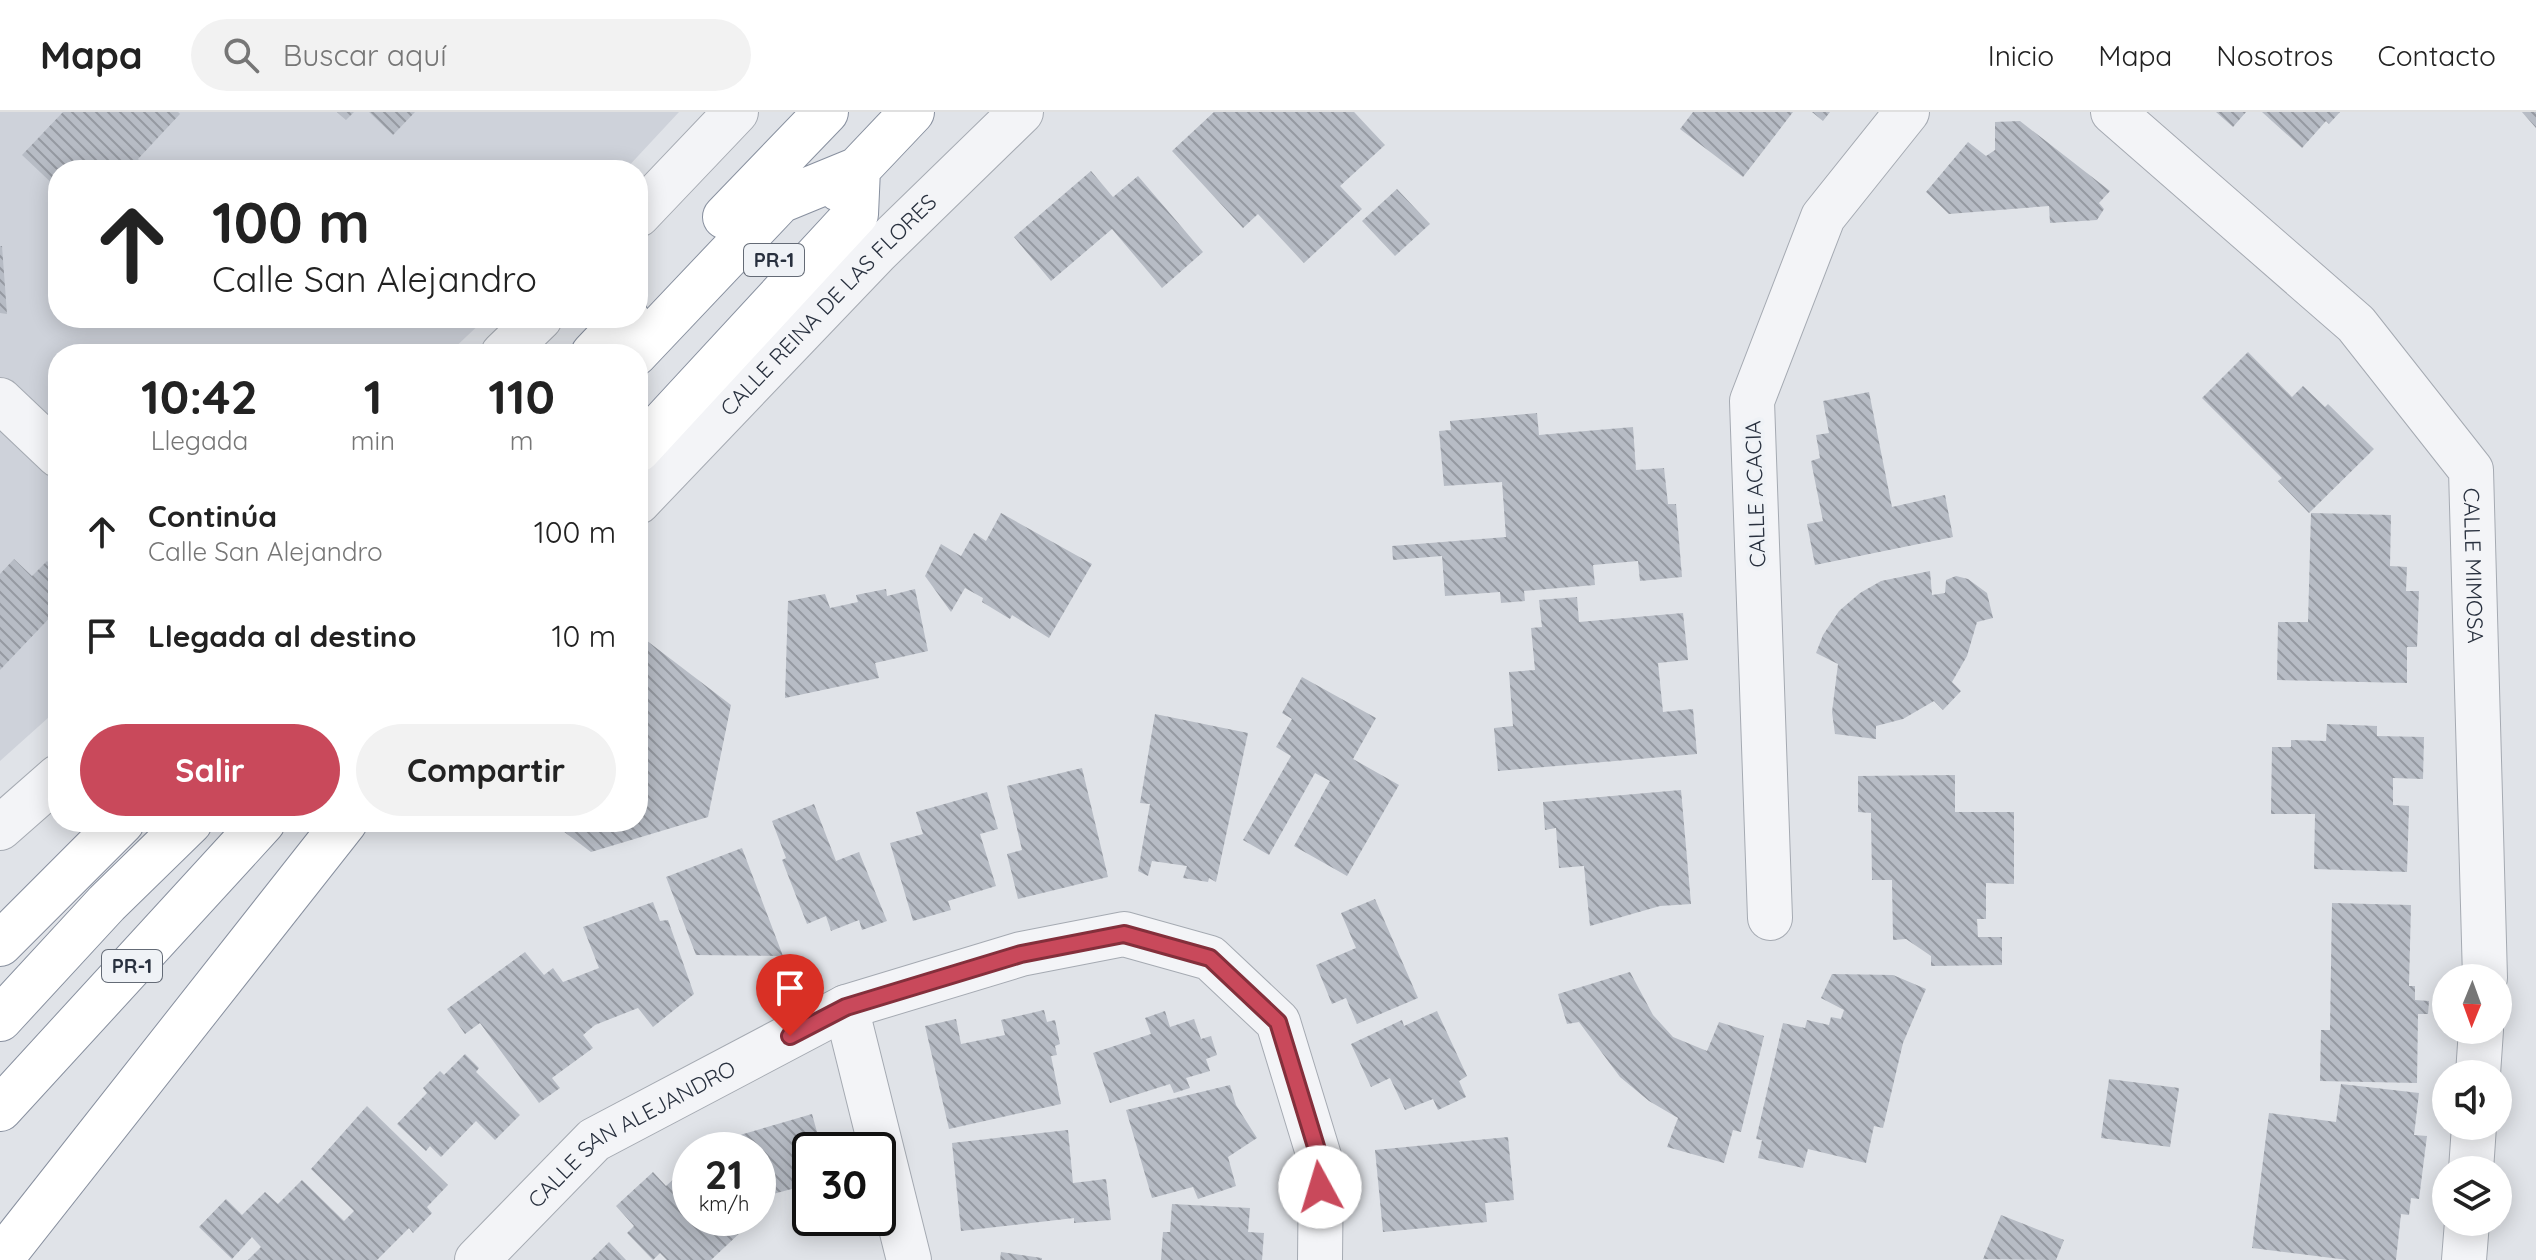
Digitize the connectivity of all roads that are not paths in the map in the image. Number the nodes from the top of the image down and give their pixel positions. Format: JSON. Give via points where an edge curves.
{"nodes":[{"id":1,"x":736,"y":112,"type":"edge"},
{"id":2,"x":826,"y":112,"type":"edge"},
{"id":3,"x":912,"y":112,"type":"edge"},
{"id":4,"x":1021,"y":112,"type":"edge"},
{"id":5,"x":1907,"y":112,"type":"edge"},
{"id":6,"x":2113,"y":112,"type":"edge"},
{"id":7,"x":858,"y":169,"type":"junction"},
{"id":8,"x":648,"y":204,"type":"edge"},
{"id":9,"x":648,"y":297,"type":"edge"},
{"id":10,"x":530,"y":328,"type":"edge"},
{"id":11,"x":618,"y":328,"type":"edge"},
{"id":12,"x":513,"y":344,"type":"edge"},
{"id":13,"x":602,"y":344,"type":"edge"},
{"id":14,"x":644,"y":344,"type":"edge"},
{"id":15,"x":648,"y":399,"type":"edge"},
{"id":16,"x":0,"y":400,"type":"edge"},
{"id":17,"x":648,"y":439,"type":"edge"},
{"id":18,"x":48,"y":446,"type":"edge"},
{"id":19,"x":648,"y":492,"type":"edge"},
{"id":20,"x":48,"y":786,"type":"edge"},
{"id":21,"x":0,"y":828,"type":"edge"},
{"id":22,"x":112,"y":832,"type":"edge"},
{"id":23,"x":180,"y":832,"type":"edge"},
{"id":24,"x":254,"y":832,"type":"edge"},
{"id":25,"x":337,"y":832,"type":"edge"},
{"id":26,"x":1770,"y":918,"type":"dead end"},
{"id":27,"x":0,"y":944,"type":"edge"},
{"id":28,"x":2485,"y":964,"type":"edge"},
{"id":29,"x":846,"y":1007,"type":"junction"},
{"id":30,"x":0,"y":1019,"type":"edge"},
{"id":31,"x":0,"y":1109,"type":"edge"},
{"id":32,"x":2466,"y":1236,"type":"edge"},
{"id":33,"x":0,"y":1260,"type":"edge"},
{"id":34,"x":477,"y":1260,"type":"edge"},
{"id":35,"x":909,"y":1260,"type":"edge"},
{"id":36,"x":1320,"y":1260,"type":"edge"},
{"id":37,"x":2464,"y":1260,"type":"edge"}],
"edges":[{"from":1,"to":8,"type":"street"},
{"from":2,"to":9,"type":"highway","number":"PR-1"},
{"from":3,"to":7,"type":"highway","number":"PR-1"},
{"from":4,"to":19,"type":"street","name":"CALLE REINA DE LAS FLORES","via":[[876,253]]},
{"from":5,"to":26,"type":"street","name":"CALLE ACACIA","via":[[1823,217],[1752,401]]},
{"from":6,"to":28,"type":"street","name":"CALLE MIMOSA","via":[[2356,324],[2471,470]]},
{"from":7,"to":14,"type":"highway","via":[[780,201]]},
{"from":7,"to":15,"type":"highway","number":"PR-1"},
{"from":7,"to":17,"type":"highway","via":[[856,214]]},
{"from":10,"to":12,"type":"street"},
{"from":11,"to":13,"type":"highway"},
{"from":16,"to":18,"type":"street"},
{"from":20,"to":21,"type":"street"},
{"from":22,"to":27,"type":"highway"},
{"from":23,"to":30,"type":"highway"},
{"from":24,"to":31,"type":"highway","number":"PR-1"},
{"from":25,"to":33,"type":"highway"},
{"from":29,"to":34,"type":"street","name":"CALLE SAN ALEJANDRO","via":[[594,1140]]},
{"from":29,"to":35,"type":"street"},
{"from":29,"to":36,"type":"street","name":"CALLE SAN ALEJANDRO","via":[[1021,954],[1124,934],[1210,958],[1278,1022],[1321,1163]]},
{"from":32,"to":37,"type":"street"}]}
